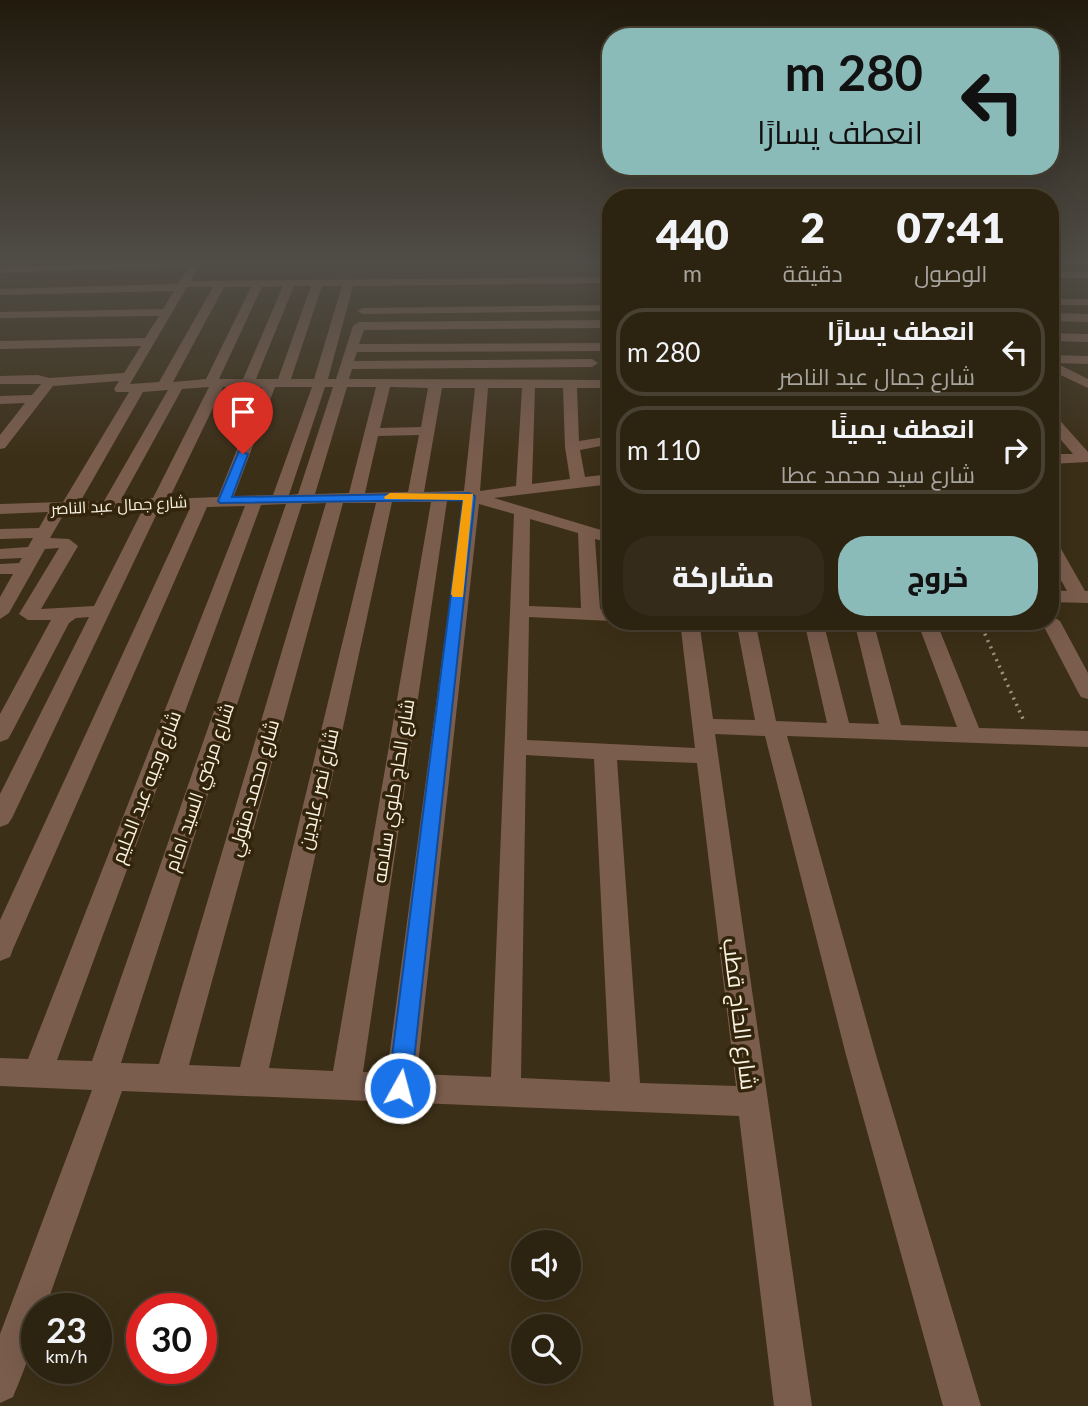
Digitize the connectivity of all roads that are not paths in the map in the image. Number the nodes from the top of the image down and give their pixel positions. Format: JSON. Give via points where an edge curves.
{"nodes":[{"id":1,"x":150,"y":329,"type":"edge"},
{"id":2,"x":198,"y":329,"type":"edge"},
{"id":3,"x":238,"y":329,"type":"edge"},
{"id":4,"x":271,"y":329,"type":"edge"},
{"id":5,"x":299,"y":329,"type":"edge"},
{"id":6,"x":340,"y":329,"type":"edge"},
{"id":7,"x":359,"y":329,"type":"edge"},
{"id":8,"x":1059,"y":330,"type":"edge"},
{"id":9,"x":1088,"y":330,"type":"edge"},
{"id":10,"x":1059,"y":337,"type":"edge"},
{"id":11,"x":1088,"y":338,"type":"edge"},
{"id":12,"x":0,"y":345,"type":"edge"},
{"id":13,"x":602,"y":346,"type":"edge"},
{"id":14,"x":590,"y":347,"type":"junction"},
{"id":15,"x":144,"y":348,"type":"junction"},
{"id":16,"x":352,"y":348,"type":"junction"},
{"id":17,"x":0,"y":356,"type":"edge"},
{"id":18,"x":1059,"y":359,"type":"edge"},
{"id":19,"x":1088,"y":360,"type":"edge"},
{"id":20,"x":592,"y":363,"type":"junction"},
{"id":21,"x":348,"y":365,"type":"junction"},
{"id":22,"x":1059,"y":369,"type":"edge"},
{"id":23,"x":1083,"y":379,"type":"edge"},
{"id":24,"x":0,"y":380,"type":"edge"},
{"id":25,"x":1059,"y":381,"type":"edge"},
{"id":26,"x":49,"y":382,"type":"junction"},
{"id":27,"x":214,"y":383,"type":"junction"},
{"id":28,"x":248,"y":383,"type":"junction"},
{"id":29,"x":277,"y":383,"type":"junction"},
{"id":30,"x":320,"y":383,"type":"junction"},
{"id":31,"x":343,"y":383,"type":"junction"},
{"id":32,"x":384,"y":383,"type":"junction"},
{"id":33,"x":436,"y":383,"type":"junction"},
{"id":34,"x":482,"y":383,"type":"junction"},
{"id":35,"x":529,"y":383,"type":"junction"},
{"id":36,"x":570,"y":384,"type":"junction"},
{"id":37,"x":595,"y":384,"type":"junction"},
{"id":38,"x":602,"y":384,"type":"edge"},
{"id":39,"x":129,"y":385,"type":"junction"},
{"id":40,"x":171,"y":385,"type":"junction"},
{"id":41,"x":37,"y":399,"type":"junction"},
{"id":42,"x":0,"y":400,"type":"edge"},
{"id":43,"x":0,"y":423,"type":"edge"},
{"id":44,"x":18,"y":423,"type":"junction"},
{"id":45,"x":1059,"y":426,"type":"edge"},
{"id":46,"x":427,"y":431,"type":"junction"},
{"id":47,"x":372,"y":432,"type":"junction"},
{"id":48,"x":602,"y":442,"type":"edge"},
{"id":49,"x":1059,"y":443,"type":"edge"},
{"id":50,"x":1080,"y":444,"type":"edge"},
{"id":51,"x":0,"y":445,"type":"edge"},
{"id":52,"x":572,"y":447,"type":"junction"},
{"id":53,"x":1059,"y":459,"type":"edge"},
{"id":54,"x":602,"y":481,"type":"edge"},
{"id":55,"x":579,"y":485,"type":"junction"},
{"id":56,"x":415,"y":496,"type":"junction"},
{"id":57,"x":440,"y":496,"type":"junction"},
{"id":58,"x":469,"y":496,"type":"junction"},
{"id":59,"x":346,"y":497,"type":"junction"},
{"id":60,"x":385,"y":497,"type":"junction"},
{"id":61,"x":294,"y":499,"type":"junction"},
{"id":62,"x":255,"y":500,"type":"junction"},
{"id":63,"x":523,"y":500,"type":"junction"},
{"id":64,"x":225,"y":501,"type":"junction"},
{"id":65,"x":201,"y":502,"type":"junction"},
{"id":66,"x":156,"y":503,"type":"junction"},
{"id":67,"x":110,"y":505,"type":"junction"},
{"id":68,"x":63,"y":508,"type":"junction"},
{"id":69,"x":0,"y":509,"type":"edge"},
{"id":70,"x":586,"y":530,"type":"junction"},
{"id":71,"x":0,"y":534,"type":"edge"},
{"id":72,"x":602,"y":535,"type":"edge"},
{"id":73,"x":37,"y":549,"type":"junction"},
{"id":74,"x":0,"y":554,"type":"edge"},
{"id":75,"x":1059,"y":558,"type":"edge"},
{"id":76,"x":0,"y":569,"type":"edge"},
{"id":77,"x":1059,"y":596,"type":"edge"},
{"id":78,"x":1083,"y":597,"type":"edge"},
{"id":79,"x":2,"y":608,"type":"edge"},
{"id":80,"x":101,"y":611,"type":"junction"},
{"id":81,"x":520,"y":611,"type":"junction"},
{"id":82,"x":591,"y":614,"type":"junction"},
{"id":83,"x":66,"y":615,"type":"junction"},
{"id":84,"x":602,"y":615,"type":"edge"},
{"id":85,"x":690,"y":630,"type":"edge"},
{"id":86,"x":747,"y":630,"type":"edge"},
{"id":87,"x":815,"y":630,"type":"edge"},
{"id":88,"x":865,"y":630,"type":"edge"},
{"id":89,"x":930,"y":630,"type":"edge"},
{"id":90,"x":1055,"y":630,"type":"edge"},
{"id":91,"x":1088,"y":692,"type":"edge"},
{"id":92,"x":702,"y":726,"type":"junction"},
{"id":93,"x":771,"y":728,"type":"junction"},
{"id":94,"x":840,"y":731,"type":"junction"},
{"id":95,"x":892,"y":732,"type":"junction"},
{"id":96,"x":0,"y":734,"type":"edge"},
{"id":97,"x":971,"y":735,"type":"junction"},
{"id":98,"x":1088,"y":739,"type":"edge"},
{"id":99,"x":516,"y":747,"type":"junction"},
{"id":100,"x":605,"y":752,"type":"junction"},
{"id":101,"x":707,"y":756,"type":"junction"},
{"id":102,"x":0,"y":818,"type":"edge"},
{"id":103,"x":0,"y":949,"type":"edge"},
{"id":104,"x":0,"y":1072,"type":"edge"},
{"id":105,"x":37,"y":1073,"type":"junction"},
{"id":106,"x":107,"y":1076,"type":"junction"},
{"id":107,"x":170,"y":1079,"type":"junction"},
{"id":108,"x":251,"y":1082,"type":"junction"},
{"id":109,"x":346,"y":1086,"type":"junction"},
{"id":110,"x":400,"y":1088,"type":"junction"},
{"id":111,"x":506,"y":1092,"type":"junction"},
{"id":112,"x":626,"y":1097,"type":"junction"},
{"id":113,"x":751,"y":1102,"type":"junction"},
{"id":114,"x":0,"y":1384,"type":"edge"},
{"id":115,"x":793,"y":1406,"type":"edge"},
{"id":116,"x":962,"y":1406,"type":"edge"}],
"edges":[{"from":1,"to":15,"type":"street"},
{"from":2,"to":40,"type":"street"},
{"from":3,"to":27,"type":"street"},
{"from":4,"to":28,"type":"street"},
{"from":5,"to":29,"type":"street"},
{"from":6,"to":30,"type":"street"},
{"from":7,"to":16,"type":"street"},
{"from":8,"to":9,"type":"street"},
{"from":10,"to":11,"type":"street"},
{"from":12,"to":15,"type":"street"},
{"from":13,"to":14,"type":"street"},
{"from":14,"to":16,"type":"street"},
{"from":14,"to":20,"type":"street"},
{"from":15,"to":17,"type":"street"},
{"from":15,"to":39,"type":"street"},
{"from":16,"to":21,"type":"street"},
{"from":18,"to":19,"type":"street"},
{"from":20,"to":21,"type":"street"},
{"from":20,"to":37,"type":"street"},
{"from":21,"to":31,"type":"street"},
{"from":22,"to":23,"type":"street"},
{"from":23,"to":25,"type":"street"},
{"from":24,"to":26,"type":"street"},
{"from":26,"to":39,"type":"street"},
{"from":26,"to":41,"type":"street"},
{"from":27,"to":28,"type":"street"},
{"from":27,"to":40,"type":"street"},
{"from":27,"to":66,"type":"street"},
{"from":28,"to":29,"type":"street"},
{"from":29,"to":30,"type":"street"},
{"from":29,"to":64,"type":"street"},
{"from":30,"to":31,"type":"street"},
{"from":30,"to":61,"type":"street"},
{"from":31,"to":32,"type":"street"},
{"from":31,"to":61,"type":"street"},
{"from":32,"to":33,"type":"street"},
{"from":32,"to":47,"type":"street","name":"شارع محمد متولي"},
{"from":33,"to":34,"type":"street"},
{"from":33,"to":46,"type":"street"},
{"from":34,"to":35,"type":"street"},
{"from":34,"to":58,"type":"street"},
{"from":35,"to":36,"type":"street"},
{"from":35,"to":63,"type":"street"},
{"from":36,"to":37,"type":"street"},
{"from":36,"to":52,"type":"street"},
{"from":37,"to":38,"type":"street"},
{"from":39,"to":40,"type":"street"},
{"from":39,"to":68,"type":"street"},
{"from":40,"to":67,"type":"street"},
{"from":41,"to":42,"type":"street"},
{"from":41,"to":44,"type":"street"},
{"from":43,"to":44,"type":"street"},
{"from":44,"to":51,"type":"street"},
{"from":45,"to":50,"type":"street"},
{"from":46,"to":47,"type":"street"},
{"from":46,"to":56,"type":"street"},
{"from":47,"to":59,"type":"street","name":"شارع محمد متولي"},
{"from":48,"to":52,"type":"street"},
{"from":49,"to":50,"type":"street"},
{"from":50,"to":53,"type":"street","via":[[1084,459]]},
{"from":52,"to":55,"type":"street"},
{"from":54,"to":55,"type":"street"},
{"from":55,"to":63,"type":"street"},
{"from":56,"to":57,"type":"street","name":"شارع جمال عبد الناصر"},
{"from":56,"to":60,"type":"street","name":"شارع جمال عبد الناصر"},
{"from":57,"to":58,"type":"street","name":"شارع جمال عبد الناصر"},
{"from":57,"to":109,"type":"street","name":"شارع الحاج حلوي سلامه"},
{"from":58,"to":63,"type":"street","name":"شارع جمال عبد الناصر"},
{"from":58,"to":110,"type":"street"},
{"from":59,"to":60,"type":"street","name":"شارع جمال عبد الناصر"},
{"from":59,"to":61,"type":"street","name":"شارع جمال عبد الناصر"},
{"from":59,"to":107,"type":"street","name":"شارع محمد متولي"},
{"from":60,"to":108,"type":"street","name":"شارع نصر عابدين"},
{"from":61,"to":62,"type":"street","name":"شارع جمال عبد الناصر"},
{"from":61,"to":106,"type":"street","name":"شارع مرضي السيد امام"},
{"from":62,"to":64,"type":"street","name":"شارع جمال عبد الناصر"},
{"from":62,"to":105,"type":"street","name":"شارع وجيه عبد الحليم"},
{"from":63,"to":70,"type":"street","name":"شارع جمال عبد الناصر"},
{"from":63,"to":81,"type":"street"},
{"from":64,"to":65,"type":"street","name":"شارع جمال عبد الناصر"},
{"from":65,"to":66,"type":"street","name":"شارع جمال عبد الناصر"},
{"from":65,"to":103,"type":"street"},
{"from":66,"to":67,"type":"street","name":"شارع جمال عبد الناصر"},
{"from":66,"to":80,"type":"street"},
{"from":67,"to":68,"type":"street","name":"شارع جمال عبد الناصر"},
{"from":68,"to":69,"type":"street","name":"شارع جمال عبد الناصر"},
{"from":68,"to":73,"type":"street"},
{"from":70,"to":72,"type":"street","name":"شارع جمال عبد الناصر"},
{"from":70,"to":82,"type":"street"},
{"from":71,"to":73,"type":"street"},
{"from":73,"to":74,"type":"street"},
{"from":73,"to":76,"type":"street"},
{"from":73,"to":79,"type":"street"},
{"from":73,"to":83,"type":"street","via":[[69,546],[28,614]]},
{"from":75,"to":78,"type":"street"},
{"from":77,"to":78,"type":"street"},
{"from":80,"to":83,"type":"street"},
{"from":80,"to":102,"type":"street"},
{"from":81,"to":82,"type":"street"},
{"from":81,"to":99,"type":"street"},
{"from":82,"to":84,"type":"street"},
{"from":83,"to":96,"type":"street"},
{"from":85,"to":92,"type":"street","name":"شارع الحاج قطب"},
{"from":86,"to":93,"type":"street"},
{"from":87,"to":94,"type":"street"},
{"from":88,"to":95,"type":"street"},
{"from":89,"to":97,"type":"street"},
{"from":90,"to":91,"type":"street"},
{"from":92,"to":93,"type":"street"},
{"from":92,"to":101,"type":"street","name":"شارع الحاج قطب"},
{"from":93,"to":94,"type":"street"},
{"from":93,"to":116,"type":"street"},
{"from":94,"to":95,"type":"street"},
{"from":95,"to":97,"type":"street"},
{"from":97,"to":98,"type":"street"},
{"from":99,"to":100,"type":"street"},
{"from":99,"to":111,"type":"street"},
{"from":100,"to":101,"type":"street"},
{"from":100,"to":112,"type":"street"},
{"from":101,"to":113,"type":"street","name":"شارع الحاج قطب"},
{"from":104,"to":105,"type":"street"},
{"from":105,"to":106,"type":"street"},
{"from":106,"to":107,"type":"street"},
{"from":106,"to":114,"type":"street","name":"شارع مرضي السيد امام"},
{"from":107,"to":108,"type":"street"},
{"from":108,"to":109,"type":"street"},
{"from":109,"to":110,"type":"street"},
{"from":110,"to":111,"type":"street"},
{"from":111,"to":112,"type":"street"},
{"from":112,"to":113,"type":"street"},
{"from":113,"to":115,"type":"street","name":"شارع الحاج قطب"}]}
